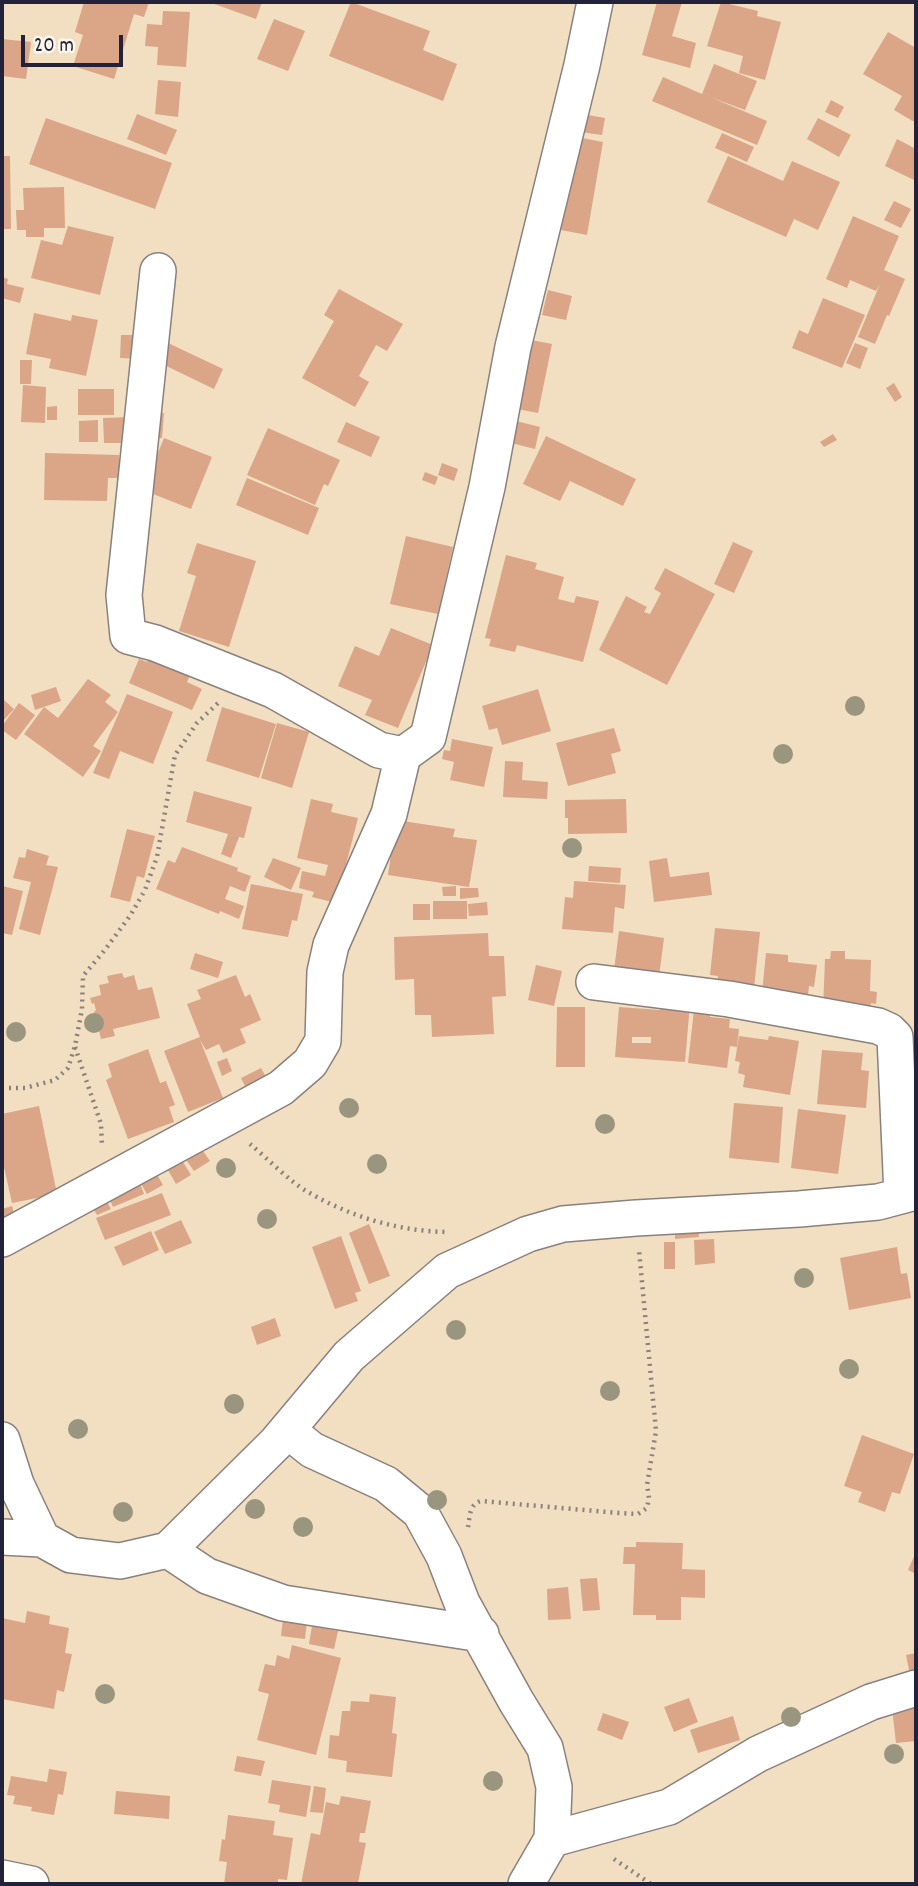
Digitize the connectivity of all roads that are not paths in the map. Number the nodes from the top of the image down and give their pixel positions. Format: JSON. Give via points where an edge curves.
{"nodes":[{"id":1,"x":595,"y":2,"type":"edge"},
{"id":2,"x":158,"y":271,"type":"dead end"},
{"id":3,"x":403,"y":755,"type":"junction"},
{"id":4,"x":594,"y":982,"type":"dead end"},
{"id":5,"x":909,"y":1194,"type":"edge"},
{"id":6,"x":2,"y":1239,"type":"edge"},
{"id":7,"x":287,"y":1430,"type":"junction"},
{"id":8,"x":2,"y":1440,"type":"edge"},
{"id":9,"x":2,"y":1537,"type":"edge"},
{"id":10,"x":43,"y":1539,"type":"junction"},
{"id":11,"x":168,"y":1550,"type":"junction"},
{"id":12,"x":481,"y":1634,"type":"junction"},
{"id":13,"x":916,"y":1688,"type":"edge"},
{"id":14,"x":552,"y":1839,"type":"junction"},
{"id":15,"x":2,"y":1878,"type":"edge"},
{"id":16,"x":31,"y":1884,"type":"edge"},
{"id":17,"x":526,"y":1884,"type":"edge"}],
"edges":[{"from":1,"to":3,"type":"street","via":[[513,346],[487,488],[428,737]]},
{"from":2,"to":3,"type":"street","via":[[124,595],[128,636],[273,690],[379,750]]},
{"from":3,"to":6,"type":"street","via":[[389,814],[331,945],[325,972],[323,1041],[310,1063],[281,1088]]},
{"from":4,"to":5,"type":"street","via":[[729,999],[888,1031],[895,1037]]},
{"from":5,"to":7,"type":"street","via":[[878,1202],[799,1209],[563,1224],[528,1234],[447,1271],[349,1356]]},
{"from":7,"to":11,"type":"street"},
{"from":7,"to":12,"type":"street","via":[[312,1450],[386,1484],[420,1512]]},
{"from":8,"to":10,"type":"street","via":[[16,1485]]},
{"from":9,"to":10,"type":"street"},
{"from":10,"to":11,"type":"street","via":[[71,1555],[120,1561]]},
{"from":11,"to":12,"type":"street","via":[[207,1576],[284,1602]]},
{"from":12,"to":14,"type":"street","via":[[545,1748],[554,1787]]},
{"from":13,"to":14,"type":"street","via":[[871,1702],[758,1754],[669,1807]]},
{"from":14,"to":17,"type":"street"},
{"from":15,"to":16,"type":"street"}]}
